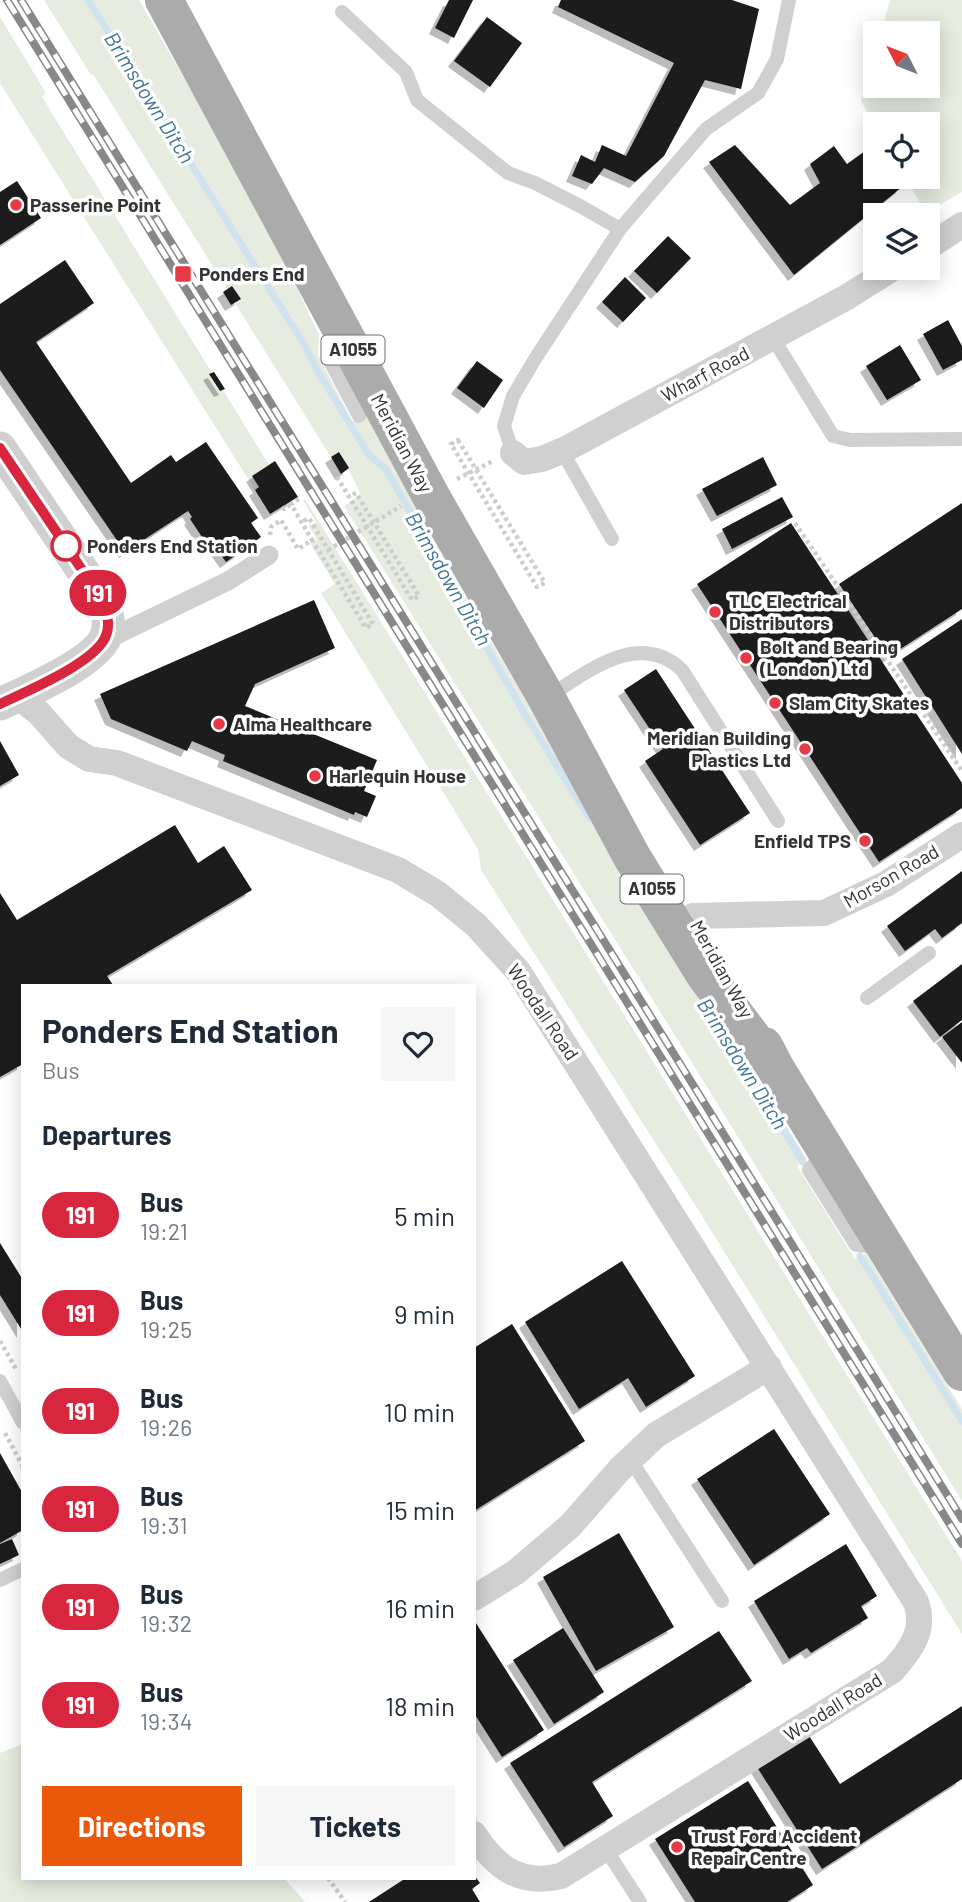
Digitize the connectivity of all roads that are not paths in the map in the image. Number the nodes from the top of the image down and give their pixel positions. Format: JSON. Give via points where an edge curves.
{"nodes":[{"id":1,"x":164,"y":0,"type":"edge"},
{"id":2,"x":789,"y":0,"type":"edge"},
{"id":3,"x":342,"y":12,"type":"dead end"},
{"id":4,"x":962,"y":225,"type":"edge"},
{"id":5,"x":620,"y":229,"type":"junction"},
{"id":6,"x":940,"y":239,"type":"edge"},
{"id":7,"x":875,"y":280,"type":"edge"},
{"id":8,"x":773,"y":338,"type":"junction"},
{"id":9,"x":348,"y":342,"type":"junction"},
{"id":10,"x":359,"y":416,"type":"dead end"},
{"id":11,"x":962,"y":439,"type":"edge"},
{"id":12,"x":0,"y":448,"type":"edge"},
{"id":13,"x":562,"y":451,"type":"junction"},
{"id":14,"x":513,"y":453,"type":"joint"},
{"id":15,"x":612,"y":539,"type":"dead end"},
{"id":16,"x":269,"y":555,"type":"dead end"},
{"id":17,"x":104,"y":641,"type":"junction"},
{"id":18,"x":546,"y":697,"type":"junction"},
{"id":19,"x":8,"y":700,"type":"edge"},
{"id":20,"x":778,"y":821,"type":"dead end"},
{"id":21,"x":962,"y":835,"type":"edge"},
{"id":22,"x":693,"y":916,"type":"junction"},
{"id":23,"x":929,"y":953,"type":"dead end"},
{"id":24,"x":867,"y":998,"type":"dead end"},
{"id":25,"x":776,"y":1069,"type":"junction"},
{"id":26,"x":769,"y":1367,"type":"junction"},
{"id":27,"x":962,"y":1372,"type":"edge"},
{"id":28,"x":0,"y":1381,"type":"edge"},
{"id":29,"x":21,"y":1419,"type":"edge"},
{"id":30,"x":630,"y":1459,"type":"junction"},
{"id":31,"x":21,"y":1570,"type":"edge"},
{"id":32,"x":0,"y":1580,"type":"edge"},
{"id":33,"x":476,"y":1597,"type":"edge"},
{"id":34,"x":722,"y":1601,"type":"dead end"},
{"id":35,"x":476,"y":1837,"type":"edge"},
{"id":36,"x":605,"y":1848,"type":"junction"},
{"id":37,"x":640,"y":1902,"type":"edge"}],
"edges":[{"from":1,"to":9,"type":"main road","name":"Meridian Way","number":"A1055"},
{"from":2,"to":5,"type":"lane","via":[[776,59],[758,93],[706,129]]},
{"from":3,"to":5,"type":"lane","via":[[406,72],[417,100],[508,173],[582,206]]},
{"from":4,"to":6,"type":"street"},
{"from":5,"to":14,"type":"lane","via":[[513,397],[505,426]]},
{"from":7,"to":8,"type":"street","name":"Wharf Road"},
{"from":8,"to":11,"type":"lane","via":[[833,436],[850,440]]},
{"from":8,"to":13,"type":"street","name":"Wharf Road"},
{"from":9,"to":10,"type":"lane","via":[[334,349],[330,361]]},
{"from":9,"to":18,"type":"main road","name":"Meridian Way","number":"A1055"},
{"from":12,"to":17,"type":"street","via":[[103,601],[109,619]]},
{"from":13,"to":14,"type":"street","name":"Wharf Road","via":[[524,462]]},
{"from":13,"to":15,"type":"lane"},
{"from":16,"to":17,"type":"street","via":[[229,581]]},
{"from":17,"to":19,"type":"street","via":[[75,666]]},
{"from":18,"to":20,"type":"lane","via":[[615,657],[645,652],[660,655],[682,670]]},
{"from":18,"to":22,"type":"main road","name":"Meridian Way","number":"A1055","via":[[650,845]]},
{"from":18,"to":25,"type":"main road","name":"Meridian Way","number":"A1055","via":[[632,858],[705,975]]},
{"from":19,"to":26,"type":"street","name":"Woodall Road","via":[[39,713],[68,746],[89,759],[117,763],[398,870],[476,925],[518,971]]},
{"from":21,"to":22,"type":"street","name":"Morson Road","via":[[886,884],[824,913]]},
{"from":22,"to":25,"type":"main road","name":"Meridian Way","number":"A1055"},
{"from":23,"to":24,"type":"lane"},
{"from":25,"to":27,"type":"main road","name":"Meridian Way","number":"A1055"},
{"from":26,"to":30,"type":"street","via":[[656,1435]]},
{"from":26,"to":36,"type":"street","name":"Woodall Road","via":[[916,1602],[921,1616],[918,1631],[911,1650],[892,1671]]},
{"from":28,"to":29,"type":"lane"},
{"from":30,"to":33,"type":"street","via":[[570,1526],[516,1572]]},
{"from":30,"to":34,"type":"lane"},
{"from":31,"to":32,"type":"lane"},
{"from":35,"to":36,"type":"street","name":"Woodall Road","via":[[508,1872],[541,1881],[561,1876]]},
{"from":36,"to":37,"type":"lane"}]}
